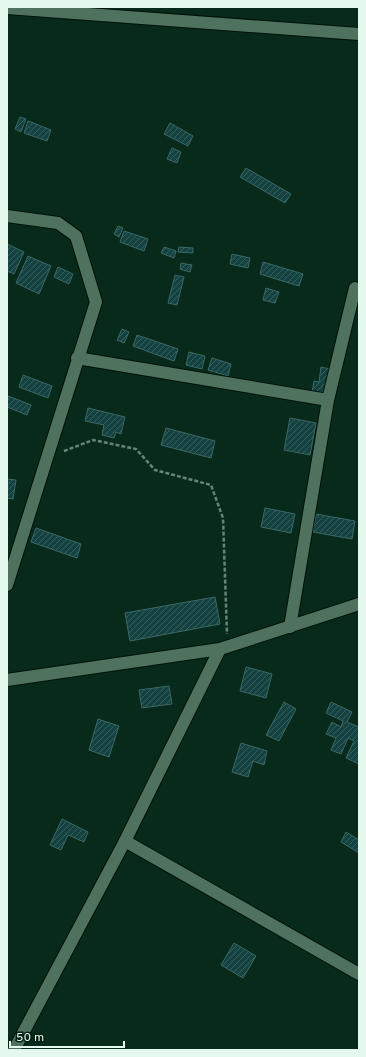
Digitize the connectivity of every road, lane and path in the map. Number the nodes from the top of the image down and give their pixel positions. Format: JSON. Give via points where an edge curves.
{"nodes":[{"id":1,"x":7,"y":8,"type":"edge"},
{"id":2,"x":359,"y":34,"type":"edge"},
{"id":3,"x":7,"y":216,"type":"edge"},
{"id":4,"x":355,"y":288,"type":"dead end"},
{"id":5,"x":77,"y":358,"type":"junction"},
{"id":6,"x":328,"y":400,"type":"junction"},
{"id":7,"x":46,"y":457,"type":"junction"},
{"id":8,"x":7,"y":585,"type":"edge"},
{"id":9,"x":359,"y":604,"type":"edge"},
{"id":10,"x":290,"y":627,"type":"junction"},
{"id":11,"x":224,"y":648,"type":"junction"},
{"id":12,"x":7,"y":680,"type":"edge"},
{"id":13,"x":125,"y":841,"type":"junction"},
{"id":14,"x":359,"y":974,"type":"edge"},
{"id":15,"x":14,"y":1050,"type":"edge"}],
"edges":[{"from":1,"to":2,"type":"street"},
{"from":3,"to":5,"type":"street","via":[[58,223],[76,236],[96,302]]},
{"from":4,"to":6,"type":"street"},
{"from":5,"to":6,"type":"street"},
{"from":5,"to":7,"type":"street"},
{"from":6,"to":10,"type":"street"},
{"from":7,"to":8,"type":"street"},
{"from":7,"to":11,"type":"path","via":[[93,440],[136,449],[155,470],[211,485],[223,518]]},
{"from":9,"to":10,"type":"street"},
{"from":10,"to":11,"type":"street"},
{"from":11,"to":12,"type":"street"},
{"from":11,"to":13,"type":"street"},
{"from":13,"to":14,"type":"street"},
{"from":13,"to":15,"type":"street"}]}
